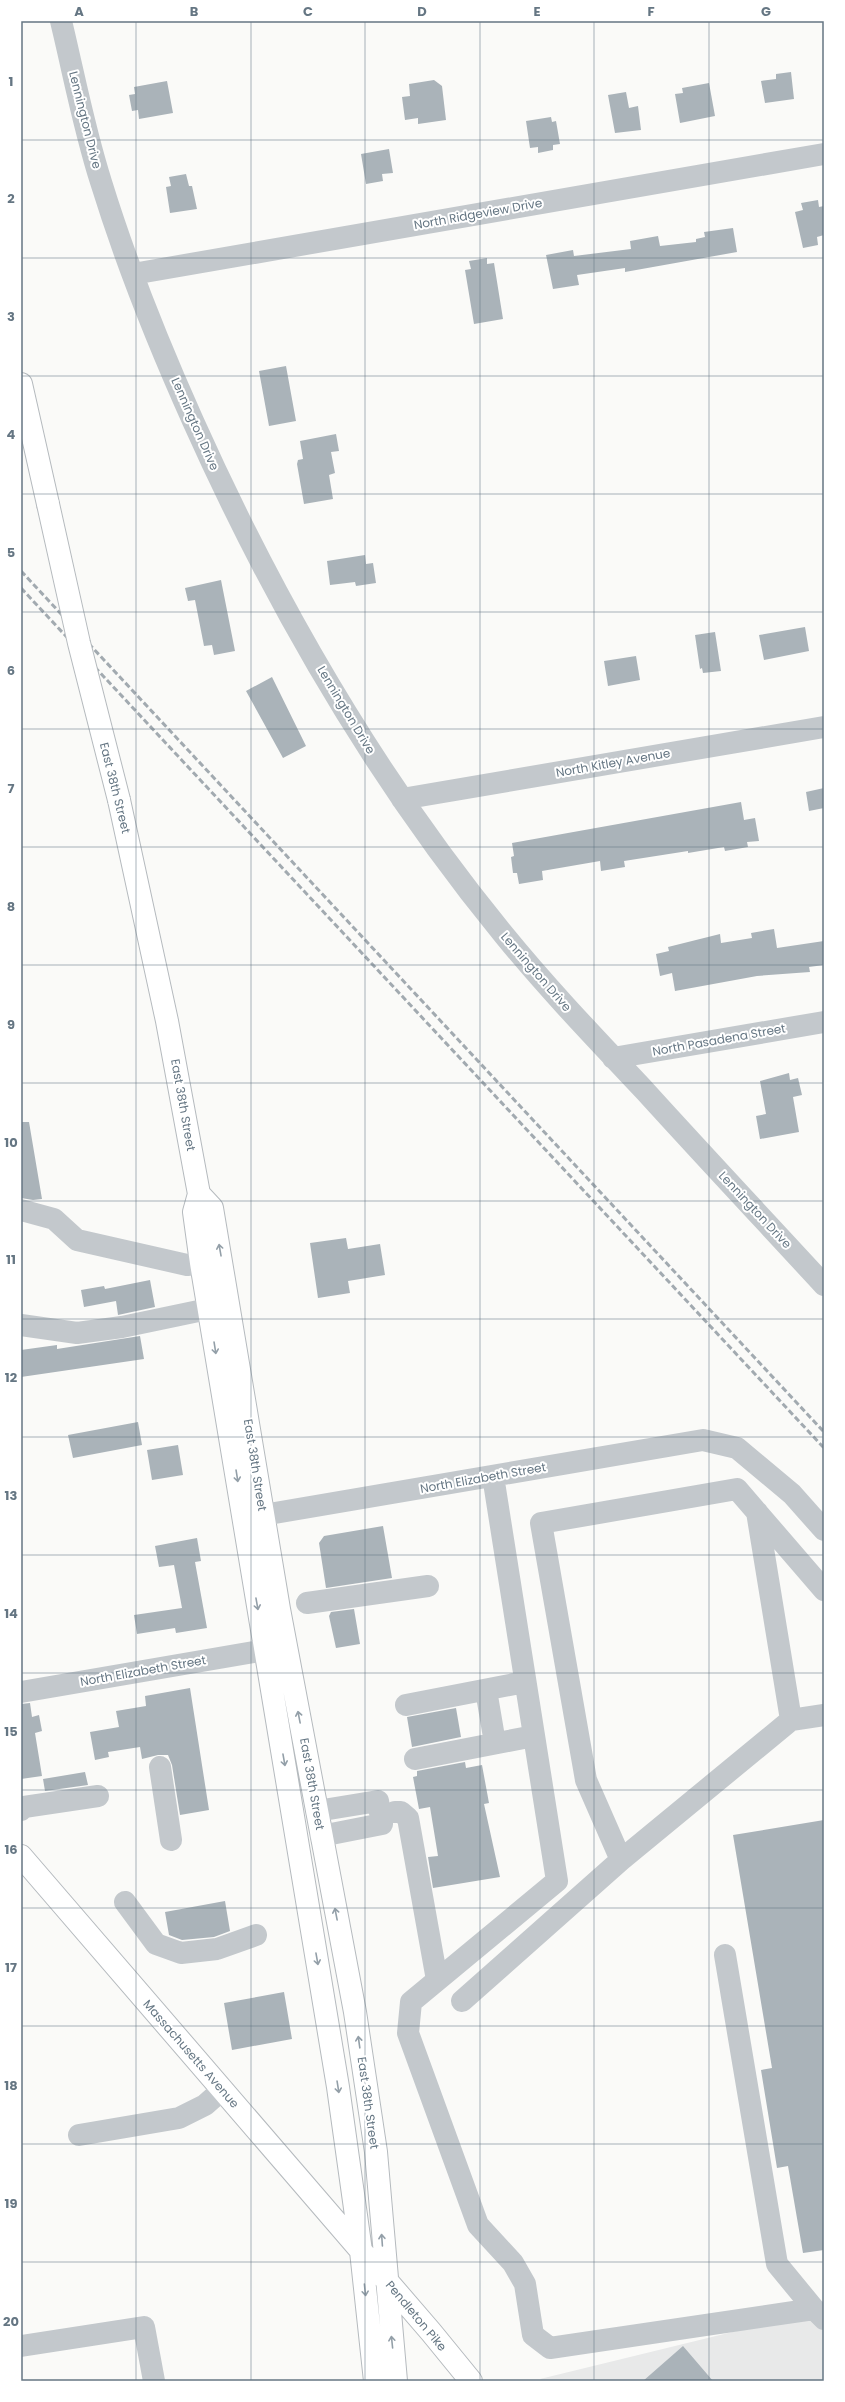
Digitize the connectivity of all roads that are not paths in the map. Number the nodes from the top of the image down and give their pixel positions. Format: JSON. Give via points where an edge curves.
{"nodes":[{"id":1,"x":62,"y":21,"type":"edge"},
{"id":2,"x":824,"y":154,"type":"edge"},
{"id":3,"x":133,"y":274,"type":"junction"},
{"id":4,"x":21,"y":384,"type":"edge"},
{"id":5,"x":824,"y":727,"type":"edge"},
{"id":6,"x":402,"y":799,"type":"junction"},
{"id":7,"x":824,"y":1022,"type":"edge"},
{"id":8,"x":613,"y":1058,"type":"junction"},
{"id":9,"x":199,"y":1194,"type":"junction"},
{"id":10,"x":21,"y":1210,"type":"edge"},
{"id":11,"x":201,"y":1263,"type":"junction"},
{"id":12,"x":824,"y":1284,"type":"edge"},
{"id":13,"x":208,"y":1309,"type":"junction"},
{"id":14,"x":21,"y":1325,"type":"edge"},
{"id":15,"x":493,"y":1476,"type":"junction"},
{"id":16,"x":757,"y":1512,"type":"junction"},
{"id":17,"x":263,"y":1515,"type":"junction"},
{"id":18,"x":824,"y":1530,"type":"edge"},
{"id":19,"x":428,"y":1586,"type":"dead end"},
{"id":20,"x":824,"y":1590,"type":"edge"},
{"id":21,"x":307,"y":1604,"type":"dead end"},
{"id":22,"x":265,"y":1650,"type":"junction"},
{"id":23,"x":525,"y":1682,"type":"junction"},
{"id":24,"x":486,"y":1690,"type":"junction"},
{"id":25,"x":21,"y":1692,"type":"edge"},
{"id":26,"x":406,"y":1705,"type":"dead end"},
{"id":27,"x":824,"y":1715,"type":"edge"},
{"id":28,"x":791,"y":1720,"type":"junction"},
{"id":29,"x":534,"y":1736,"type":"junction"},
{"id":30,"x":495,"y":1743,"type":"junction"},
{"id":31,"x":415,"y":1759,"type":"dead end"},
{"id":32,"x":160,"y":1767,"type":"dead end"},
{"id":33,"x":98,"y":1796,"type":"dead end"},
{"id":34,"x":21,"y":1810,"type":"edge"},
{"id":35,"x":317,"y":1811,"type":"junction"},
{"id":36,"x":385,"y":1812,"type":"junction"},
{"id":37,"x":321,"y":1836,"type":"junction"},
{"id":38,"x":171,"y":1840,"type":"dead end"},
{"id":39,"x":21,"y":1856,"type":"edge"},
{"id":40,"x":621,"y":1860,"type":"junction"},
{"id":41,"x":125,"y":1902,"type":"dead end"},
{"id":42,"x":256,"y":1935,"type":"dead end"},
{"id":43,"x":725,"y":1955,"type":"dead end"},
{"id":44,"x":437,"y":1980,"type":"junction"},
{"id":45,"x":462,"y":2001,"type":"dead end"},
{"id":46,"x":222,"y":2090,"type":"junction"},
{"id":47,"x":79,"y":2135,"type":"dead end"},
{"id":48,"x":361,"y":2251,"type":"junction"},
{"id":49,"x":385,"y":2279,"type":"junction"},
{"id":50,"x":819,"y":2314,"type":"edge"},
{"id":51,"x":21,"y":2346,"type":"edge"},
{"id":52,"x":154,"y":2381,"type":"edge"},
{"id":53,"x":375,"y":2381,"type":"edge"},
{"id":54,"x":396,"y":2381,"type":"edge"},
{"id":55,"x":471,"y":2381,"type":"edge"}],
"edges":[{"from":1,"to":3,"type":"street","name":"Lennington Drive","via":[[99,176]]},
{"from":2,"to":3,"type":"street","name":"North Ridgeview Drive"},
{"from":3,"to":6,"type":"street","name":"Lennington Drive","via":[[175,380],[251,543],[306,645]]},
{"from":4,"to":9,"type":"main road","name":"East 38th Street","bridge":true,"via":[[168,1021]]},
{"from":5,"to":6,"type":"street","name":"North Kitley Avenue"},
{"from":6,"to":8,"type":"street","name":"Lennington Drive","via":[[504,936]]},
{"from":7,"to":8,"type":"street","name":"North Pasadena Street"},
{"from":8,"to":12,"type":"street","name":"Lennington Drive"},
{"from":9,"to":11,"type":"main road","name":"East 38th Street","via":[[194,1212]]},
{"from":17,"to":9,"type":"main road","name":"East 38th Street","one_way":true,"via":[[212,1208]]},
{"from":10,"to":11,"type":"street","via":[[54,1219],[77,1240],[187,1265]]},
{"from":11,"to":13,"type":"main road","name":"East 38th Street"},
{"from":13,"to":14,"type":"street","via":[[122,1327],[77,1333]]},
{"from":13,"to":22,"type":"main road","name":"East 38th Street","one_way":true},
{"from":15,"to":17,"type":"street","name":"North Elizabeth Street"},
{"from":15,"to":18,"type":"street","name":"North Elizabeth Street","via":[[703,1440],[737,1448],[792,1494]]},
{"from":15,"to":23,"type":"street"},
{"from":16,"to":20,"type":"street"},
{"from":16,"to":28,"type":"street"},
{"from":16,"to":40,"type":"street","via":[[737,1489],[541,1522],[586,1780]]},
{"from":35,"to":17,"type":"main road","name":"East 38th Street","one_way":true},
{"from":19,"to":21,"type":"street"},
{"from":22,"to":25,"type":"street","name":"North Elizabeth Street"},
{"from":22,"to":48,"type":"main road","name":"East 38th Street","one_way":true,"via":[[338,2087]]},
{"from":23,"to":24,"type":"street"},
{"from":23,"to":29,"type":"street"},
{"from":24,"to":26,"type":"street"},
{"from":24,"to":30,"type":"street"},
{"from":27,"to":28,"type":"street"},
{"from":28,"to":40,"type":"street"},
{"from":29,"to":30,"type":"street"},
{"from":29,"to":44,"type":"street","via":[[557,1881]]},
{"from":30,"to":31,"type":"street"},
{"from":32,"to":38,"type":"street"},
{"from":33,"to":34,"type":"street"},
{"from":35,"to":36,"type":"street"},
{"from":35,"to":37,"type":"main road","name":"East 38th Street"},
{"from":36,"to":37,"type":"street"},
{"from":36,"to":44,"type":"street","via":[[401,1812],[408,1818]]},
{"from":49,"to":37,"type":"main road","name":"East 38th Street","one_way":true,"via":[[376,2152],[355,2012]]},
{"from":39,"to":46,"type":"main road","name":"Massachusetts Avenue"},
{"from":40,"to":45,"type":"street"},
{"from":41,"to":42,"type":"street","via":[[156,1944],[180,1953],[217,1950]]},
{"from":43,"to":50,"type":"street","via":[[777,2264]]},
{"from":44,"to":50,"type":"street","via":[[411,2002],[408,2033],[478,2225],[513,2263],[525,2284],[533,2336],[550,2348]]},
{"from":46,"to":47,"type":"street","via":[[205,2105],[179,2118]]},
{"from":46,"to":48,"type":"main road","name":"Massachusetts Avenue"},
{"from":48,"to":49,"type":"main road","name":"Pendleton Pike"},
{"from":48,"to":53,"type":"main road","name":"East 38th Street","one_way":true},
{"from":54,"to":49,"type":"main road","name":"East 38th Street","one_way":true},
{"from":49,"to":55,"type":"main road","name":"Pendleton Pike"},
{"from":51,"to":52,"type":"street","via":[[144,2327]]}]}
